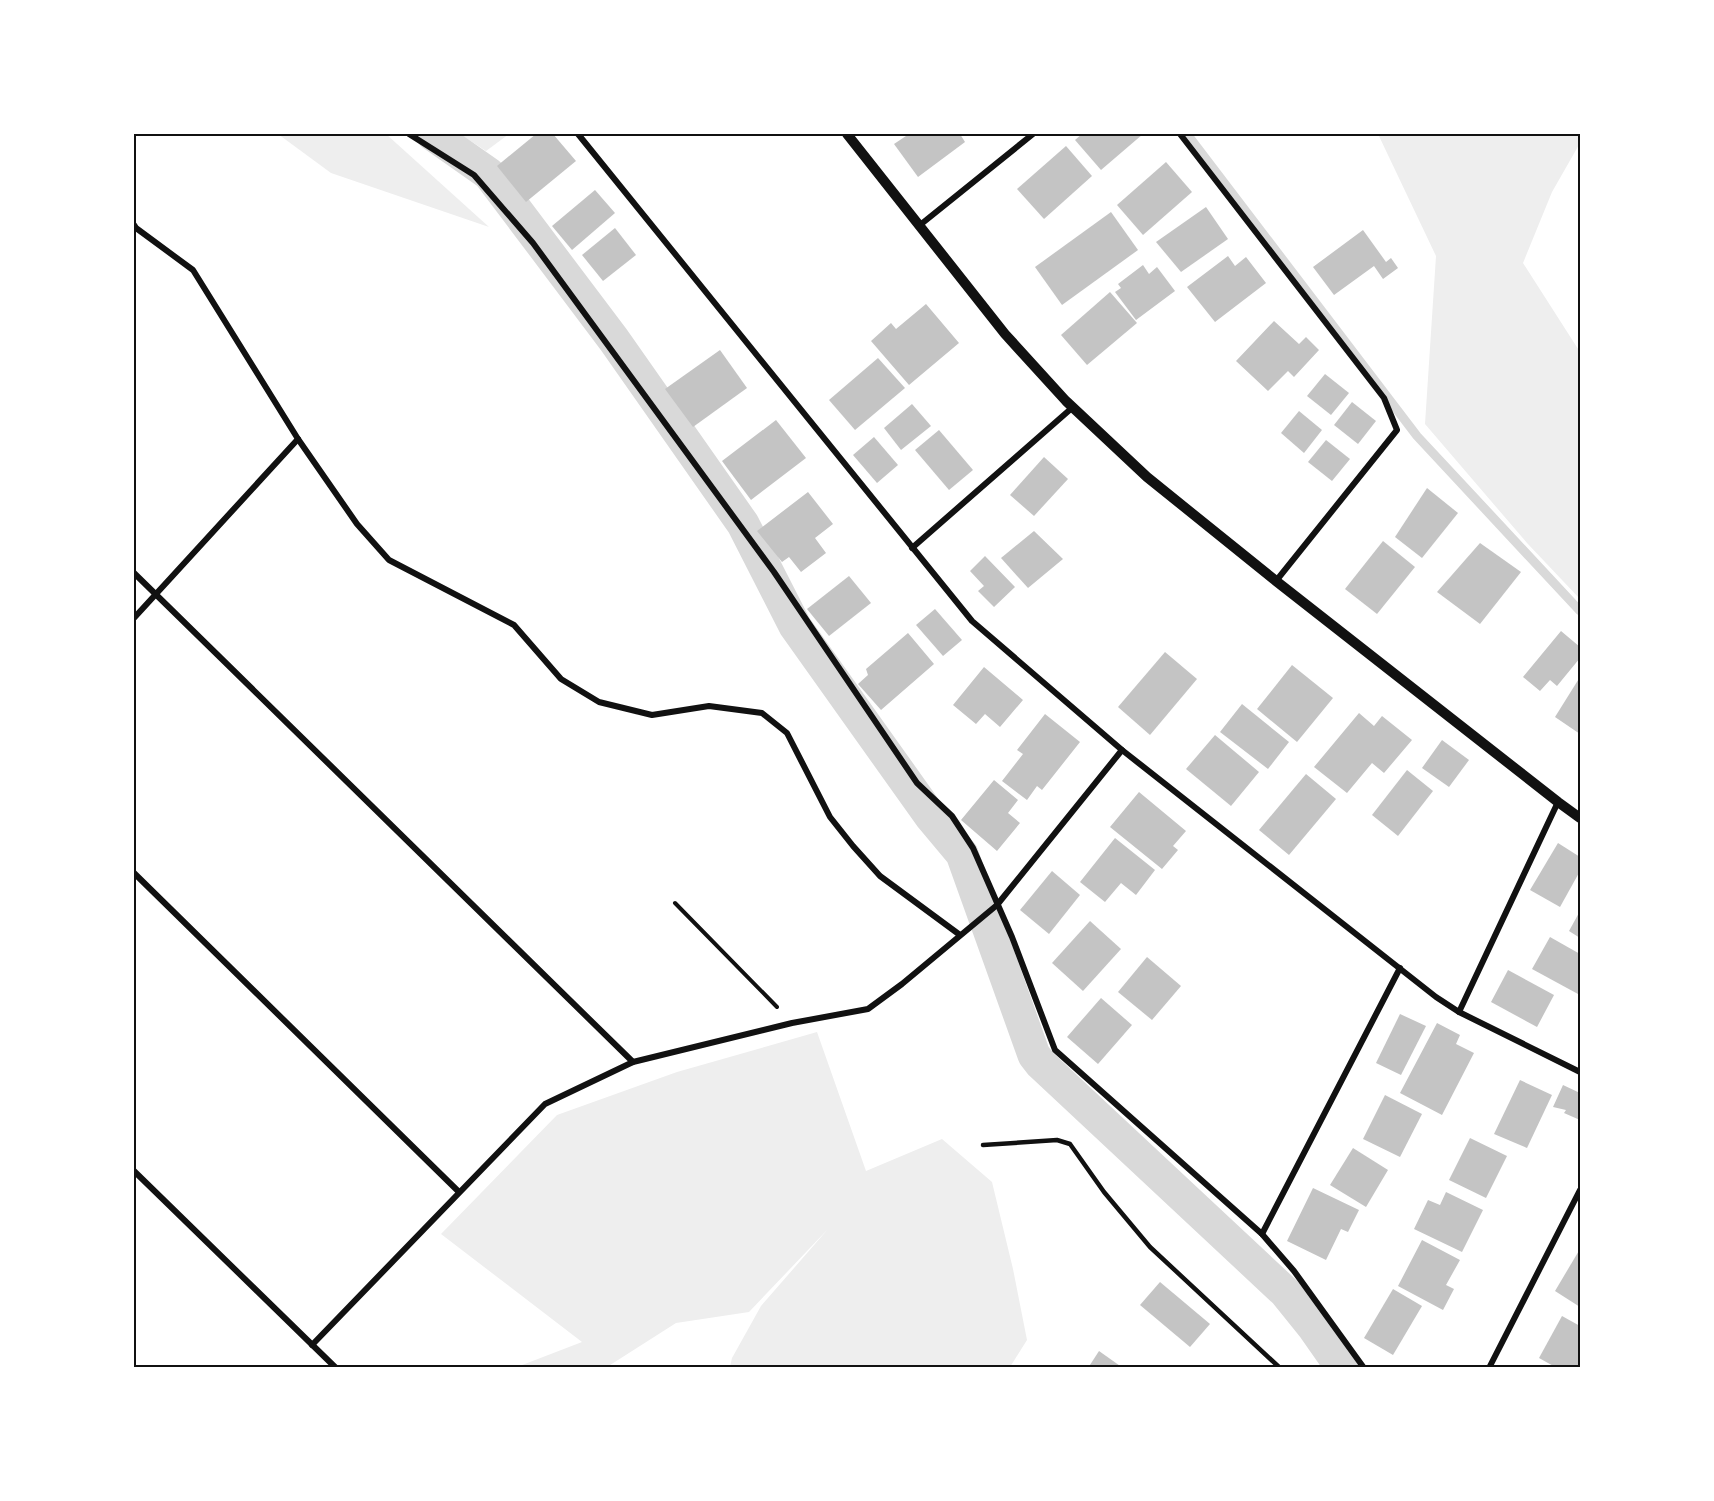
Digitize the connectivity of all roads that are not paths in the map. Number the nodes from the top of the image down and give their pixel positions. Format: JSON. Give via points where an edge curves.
{"nodes":[{"id":1,"x":409,"y":134,"type":"edge"},
{"id":2,"x":578,"y":134,"type":"edge"},
{"id":3,"x":847,"y":134,"type":"edge"},
{"id":4,"x":1033,"y":134,"type":"edge"},
{"id":5,"x":1180,"y":134,"type":"edge"},
{"id":6,"x":134,"y":225,"type":"edge"},
{"id":7,"x":920,"y":225,"type":"junction"},
{"id":8,"x":1073,"y":407,"type":"junction"},
{"id":9,"x":298,"y":440,"type":"junction"},
{"id":10,"x":912,"y":548,"type":"junction"},
{"id":11,"x":134,"y":573,"type":"edge"},
{"id":12,"x":1276,"y":581,"type":"junction"},
{"id":13,"x":157,"y":595,"type":"junction"},
{"id":14,"x":134,"y":618,"type":"edge"},
{"id":15,"x":1122,"y":750,"type":"junction"},
{"id":16,"x":1558,"y":802,"type":"junction"},
{"id":17,"x":1581,"y":818,"type":"edge"},
{"id":18,"x":134,"y":873,"type":"edge"},
{"id":19,"x":998,"y":905,"type":"junction"},
{"id":20,"x":960,"y":935,"type":"junction"},
{"id":21,"x":1400,"y":968,"type":"junction"},
{"id":22,"x":1459,"y":1012,"type":"junction"},
{"id":23,"x":633,"y":1062,"type":"junction"},
{"id":24,"x":1581,"y":1072,"type":"edge"},
{"id":25,"x":982,"y":1145,"type":"dead end"},
{"id":26,"x":134,"y":1171,"type":"edge"},
{"id":27,"x":1581,"y":1190,"type":"edge"},
{"id":28,"x":459,"y":1192,"type":"junction"},
{"id":29,"x":1262,"y":1234,"type":"junction"},
{"id":30,"x":312,"y":1345,"type":"junction"},
{"id":31,"x":336,"y":1368,"type":"edge"},
{"id":32,"x":1280,"y":1368,"type":"edge"},
{"id":33,"x":1364,"y":1368,"type":"edge"},
{"id":34,"x":1489,"y":1368,"type":"edge"}],
"edges":[{"from":1,"to":19,"type":"street","via":[[474,175],[533,243],[774,572],[917,783],[952,816],[973,848]]},
{"from":2,"to":10,"type":"street"},
{"from":3,"to":7,"type":"street"},
{"from":4,"to":7,"type":"street"},
{"from":5,"to":12,"type":"street","via":[[1384,398],[1397,430]]},
{"from":6,"to":9,"type":"street","via":[[193,270]]},
{"from":7,"to":8,"type":"street","via":[[1005,334]]},
{"from":8,"to":10,"type":"street"},
{"from":8,"to":12,"type":"street","via":[[1147,477]]},
{"from":9,"to":13,"type":"street"},
{"from":9,"to":20,"type":"street","via":[[357,524],[389,560],[514,625],[561,679],[598,702],[652,716],[709,706],[762,713],[787,733],[830,817],[853,846],[880,876]]},
{"from":10,"to":15,"type":"street","via":[[972,621]]},
{"from":11,"to":13,"type":"street"},
{"from":12,"to":16,"type":"street"},
{"from":13,"to":14,"type":"street"},
{"from":13,"to":23,"type":"street"},
{"from":15,"to":19,"type":"street"},
{"from":15,"to":21,"type":"street"},
{"from":16,"to":17,"type":"street"},
{"from":16,"to":22,"type":"street"},
{"from":18,"to":28,"type":"street"},
{"from":19,"to":20,"type":"street"},
{"from":19,"to":29,"type":"street","via":[[1055,1050]]},
{"from":20,"to":23,"type":"street","via":[[868,1009],[792,1023]]},
{"from":21,"to":22,"type":"street"},
{"from":21,"to":29,"type":"street"},
{"from":22,"to":24,"type":"street"},
{"from":23,"to":28,"type":"street","via":[[545,1104]]},
{"from":25,"to":32,"type":"lane","via":[[1057,1140],[1070,1144],[1150,1247]]},
{"from":26,"to":30,"type":"street"},
{"from":27,"to":34,"type":"street"},
{"from":28,"to":30,"type":"street"},
{"from":29,"to":33,"type":"street","via":[[1294,1271]]},
{"from":30,"to":31,"type":"street"}]}
